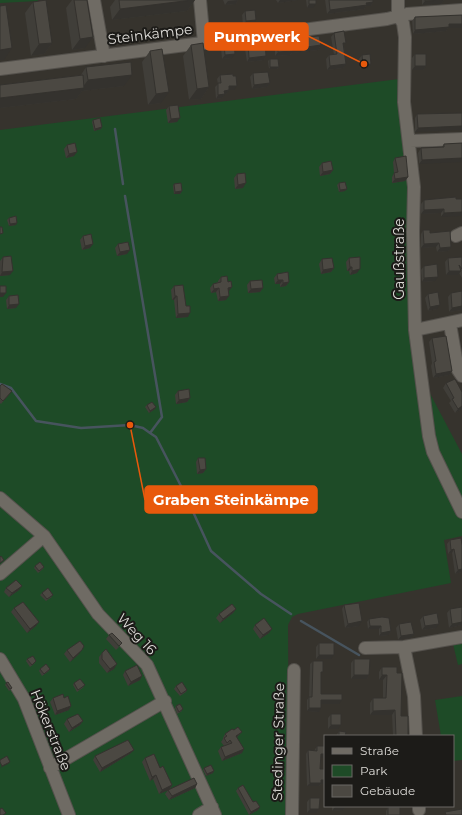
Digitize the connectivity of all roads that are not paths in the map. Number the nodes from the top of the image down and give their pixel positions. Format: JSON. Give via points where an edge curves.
{"nodes":[{"id":1,"x":94,"y":0,"type":"edge"},
{"id":2,"x":200,"y":0,"type":"edge"},
{"id":3,"x":398,"y":0,"type":"edge"},
{"id":4,"x":462,"y":10,"type":"edge"},
{"id":5,"x":398,"y":15,"type":"junction"},
{"id":6,"x":204,"y":43,"type":"junction"},
{"id":7,"x":104,"y":56,"type":"junction"},
{"id":8,"x":0,"y":69,"type":"edge"},
{"id":9,"x":462,"y":139,"type":"edge"},
{"id":10,"x":410,"y":141,"type":"junction"},
{"id":11,"x":456,"y":322,"type":"edge"},
{"id":12,"x":415,"y":330,"type":"junction"},
{"id":13,"x":462,"y":376,"type":"edge"},
{"id":14,"x":0,"y":498,"type":"edge"},
{"id":15,"x":462,"y":512,"type":"edge"},
{"id":16,"x":44,"y":536,"type":"junction"},
{"id":17,"x":0,"y":574,"type":"edge"},
{"id":18,"x":462,"y":637,"type":"edge"},
{"id":19,"x":404,"y":647,"type":"junction"},
{"id":20,"x":365,"y":648,"type":"dead end"},
{"id":21,"x":0,"y":660,"type":"edge"},
{"id":22,"x":294,"y":670,"type":"dead end"},
{"id":23,"x":165,"y":701,"type":"junction"},
{"id":24,"x":416,"y":735,"type":"edge"},
{"id":25,"x":50,"y":768,"type":"junction"},
{"id":26,"x":214,"y":811,"type":"edge"},
{"id":27,"x":69,"y":815,"type":"edge"},
{"id":28,"x":200,"y":815,"type":"edge"},
{"id":29,"x":292,"y":815,"type":"edge"}],
"edges":[{"from":1,"to":7,"type":"street"},
{"from":2,"to":6,"type":"street"},
{"from":3,"to":5,"type":"street","name":"Gaußstraße"},
{"from":4,"to":5,"type":"street","name":"Steinkämpe"},
{"from":5,"to":6,"type":"street","name":"Steinkämpe","via":[[387,19]]},
{"from":5,"to":10,"type":"street","name":"Gaußstraße","via":[[403,23],[405,37],[404,102]]},
{"from":6,"to":7,"type":"street","name":"Steinkämpe"},
{"from":7,"to":8,"type":"street","name":"Steinkämpe"},
{"from":9,"to":10,"type":"street"},
{"from":10,"to":12,"type":"street","name":"Gaußstraße","via":[[414,187],[412,232]]},
{"from":11,"to":12,"type":"street"},
{"from":11,"to":13,"type":"street","via":[[458,370]]},
{"from":12,"to":15,"type":"street","name":"Gaußstraße","via":[[433,452]]},
{"from":14,"to":16,"type":"street","name":"Weg 16"},
{"from":16,"to":17,"type":"street"},
{"from":16,"to":23,"type":"street","name":"Weg 16","via":[[98,614],[142,658]]},
{"from":18,"to":19,"type":"street"},
{"from":19,"to":20,"type":"street"},
{"from":19,"to":24,"type":"street","via":[[414,696]]},
{"from":21,"to":25,"type":"street","name":"Hökerstraße","via":[[24,699]]},
{"from":22,"to":29,"type":"street","name":"Stedinger Straße"},
{"from":23,"to":25,"type":"street"},
{"from":23,"to":26,"type":"street","name":"Weg 16"},
{"from":25,"to":27,"type":"street","name":"Hökerstraße"},
{"from":26,"to":28,"type":"street"}]}
